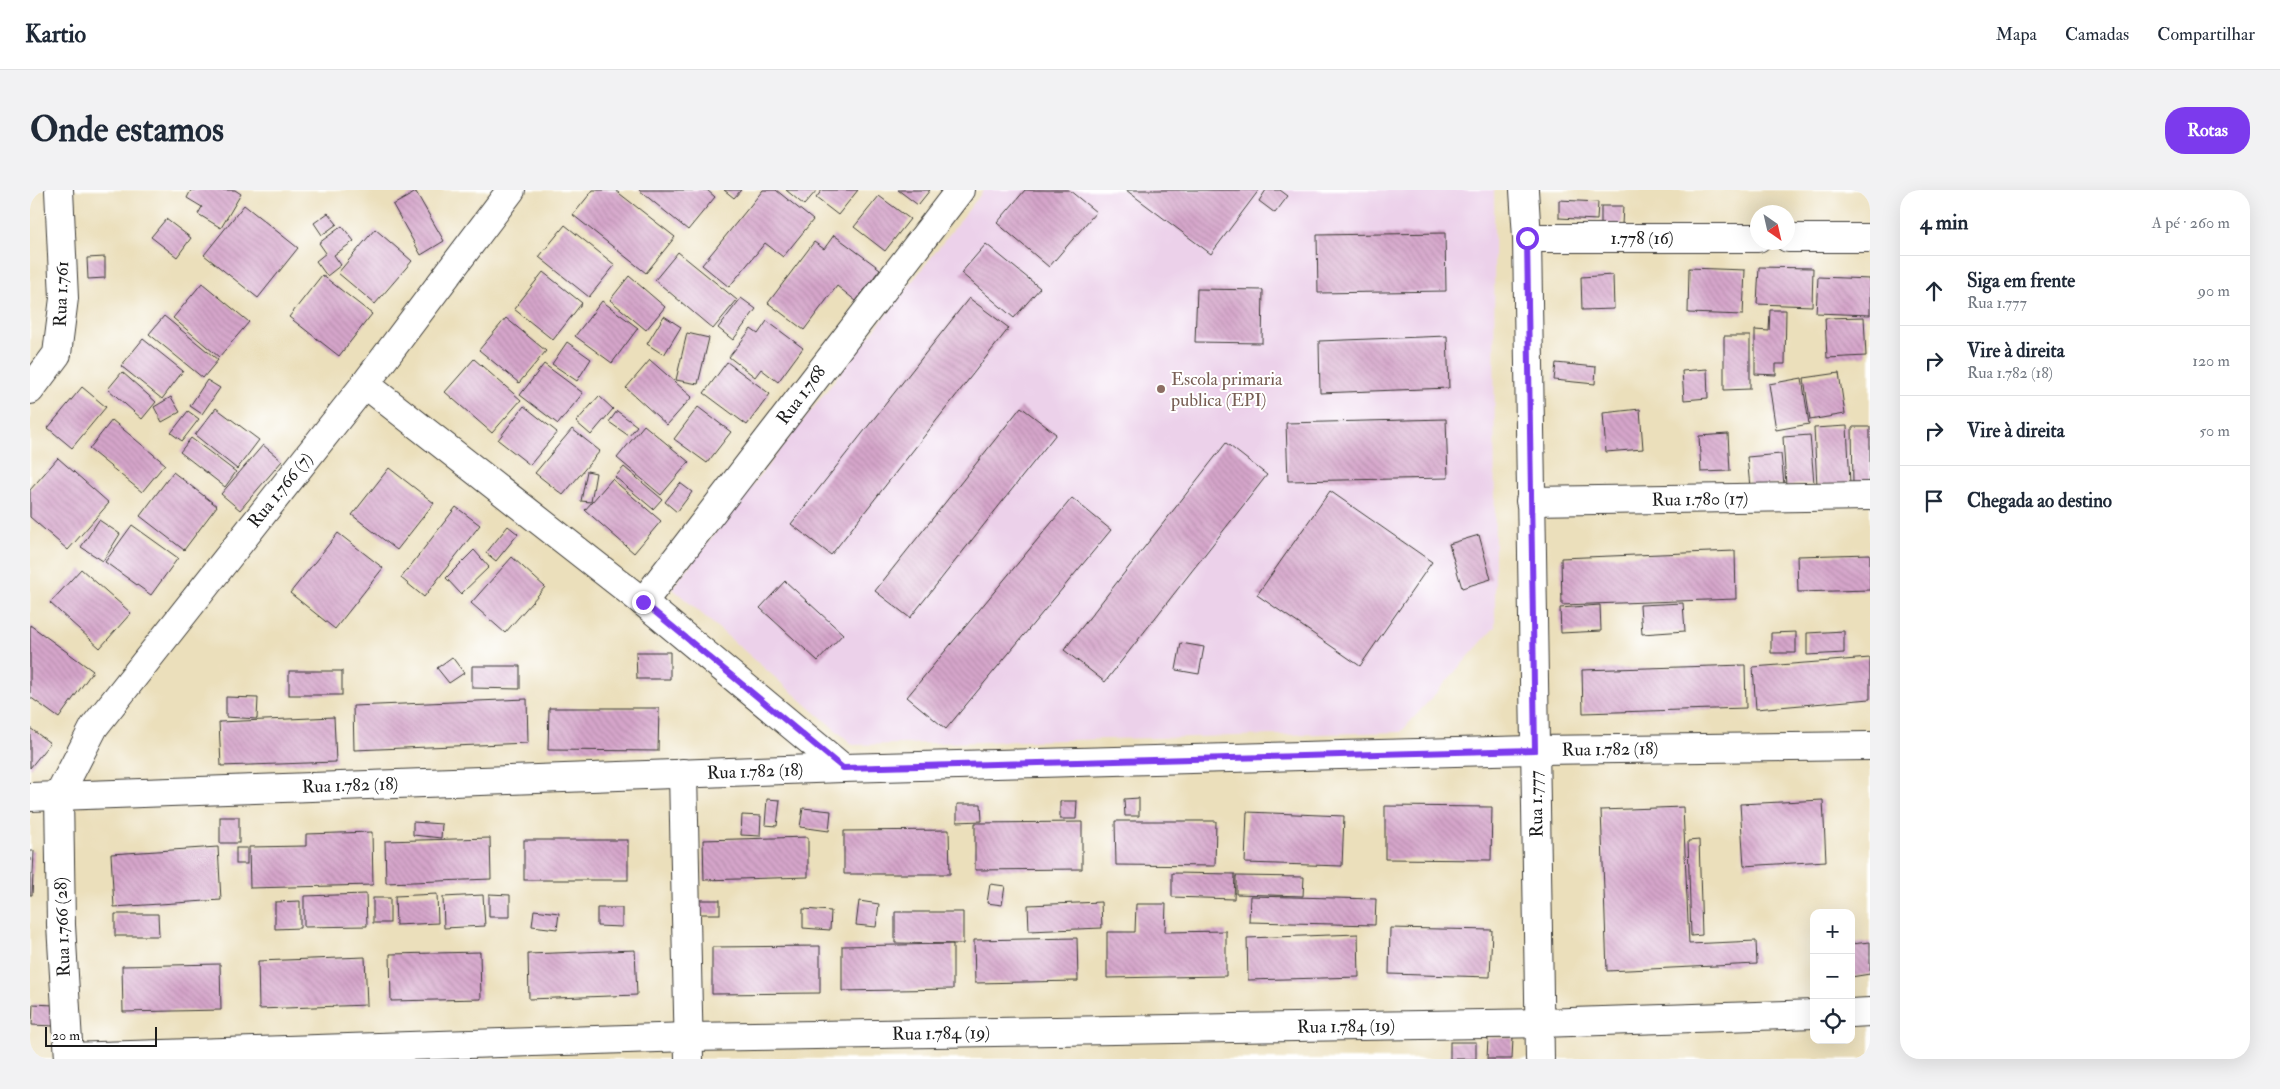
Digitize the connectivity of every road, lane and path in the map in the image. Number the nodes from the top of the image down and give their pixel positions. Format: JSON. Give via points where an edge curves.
{"nodes":[{"id":1,"x":58,"y":190,"type":"edge"},
{"id":2,"x":511,"y":190,"type":"edge"},
{"id":3,"x":960,"y":190,"type":"edge"},
{"id":4,"x":1524,"y":190,"type":"edge"},
{"id":5,"x":1527,"y":238,"type":"junction"},
{"id":6,"x":1750,"y":238,"type":"edge"},
{"id":7,"x":1795,"y":238,"type":"edge"},
{"id":8,"x":1870,"y":238,"type":"edge"},
{"id":9,"x":365,"y":384,"type":"junction"},
{"id":10,"x":30,"y":390,"type":"edge"},
{"id":11,"x":1870,"y":496,"type":"edge"},
{"id":12,"x":1530,"y":501,"type":"junction"},
{"id":13,"x":643,"y":602,"type":"junction"},
{"id":14,"x":1870,"y":746,"type":"edge"},
{"id":15,"x":1535,"y":750,"type":"junction"},
{"id":16,"x":843,"y":768,"type":"junction"},
{"id":17,"x":683,"y":773,"type":"junction"},
{"id":18,"x":59,"y":795,"type":"junction"},
{"id":19,"x":30,"y":797,"type":"edge"},
{"id":20,"x":1870,"y":1012,"type":"edge"},
{"id":21,"x":1855,"y":1013,"type":"edge"},
{"id":22,"x":1810,"y":1014,"type":"edge"},
{"id":23,"x":1541,"y":1023,"type":"junction"},
{"id":24,"x":689,"y":1048,"type":"edge"},
{"id":25,"x":69,"y":1058,"type":"edge"},
{"id":26,"x":1540,"y":1059,"type":"edge"}],
"edges":[{"from":1,"to":10,"type":"street","name":"Rua 1.761","via":[[64,298],[57,354]]},
{"from":2,"to":9,"type":"street","name":"Rua 1.766 (7)"},
{"from":3,"to":13,"type":"street","name":"Rua 1.768"},
{"from":4,"to":5,"type":"street","name":"Rua 1.777"},
{"from":5,"to":6,"type":"street","name":"1.778 (16)"},
{"from":5,"to":12,"type":"street","name":"Rua 1.777"},
{"from":7,"to":8,"type":"street"},
{"from":9,"to":13,"type":"street"},
{"from":9,"to":18,"type":"street","name":"Rua 1.766 (7)","via":[[94,727]]},
{"from":11,"to":12,"type":"street","name":"Rua 1.780 (17)"},
{"from":12,"to":15,"type":"street","name":"Rua 1.777"},
{"from":13,"to":16,"type":"street"},
{"from":14,"to":15,"type":"street","name":"Rua 1.782 (18)"},
{"from":15,"to":16,"type":"street","name":"Rua 1.782 (18)"},
{"from":15,"to":23,"type":"street","name":"Rua 1.777"},
{"from":16,"to":17,"type":"street","name":"Rua 1.782 (18)"},
{"from":17,"to":18,"type":"street","name":"Rua 1.782 (18)"},
{"from":17,"to":24,"type":"street"},
{"from":18,"to":19,"type":"street","name":"Rua 1.782 (18)"},
{"from":18,"to":25,"type":"street","name":"Rua 1.766 (28)","via":[[61,925]]},
{"from":20,"to":21,"type":"street"},
{"from":22,"to":23,"type":"street","name":"Rua 1.784 (19)"},
{"from":23,"to":24,"type":"street","name":"Rua 1.784 (19)"},
{"from":23,"to":26,"type":"street","name":"Rua 1.777"},
{"from":24,"to":25,"type":"street","name":"Rua 1.784 (19)"}]}
